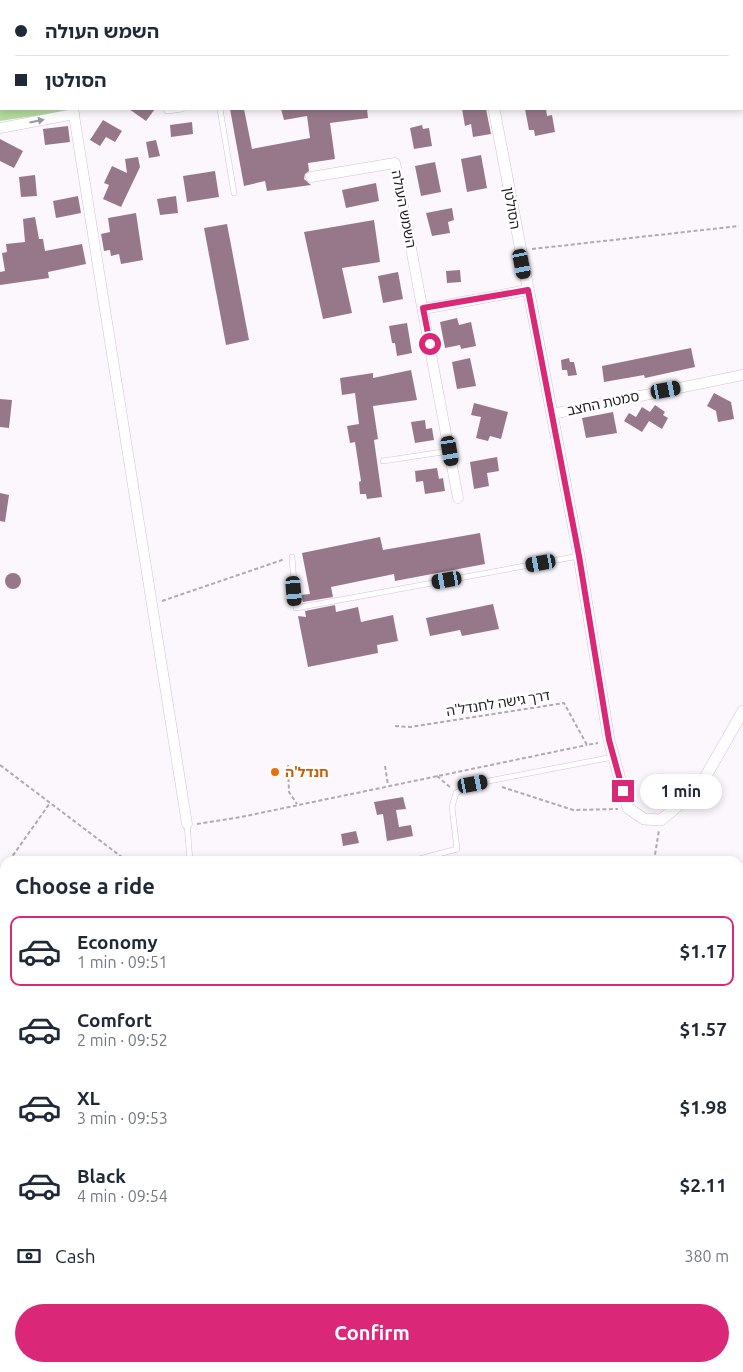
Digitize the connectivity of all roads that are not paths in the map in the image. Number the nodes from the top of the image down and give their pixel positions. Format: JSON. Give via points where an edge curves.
{"nodes":[{"id":1,"x":220,"y":110,"type":"edge"},
{"id":2,"x":494,"y":110,"type":"edge"},
{"id":3,"x":73,"y":111,"type":"edge"},
{"id":4,"x":0,"y":128,"type":"edge"},
{"id":5,"x":311,"y":177,"type":"dead end"},
{"id":6,"x":234,"y":193,"type":"dead end"},
{"id":7,"x":528,"y":290,"type":"junction"},
{"id":8,"x":423,"y":308,"type":"junction"},
{"id":9,"x":743,"y":375,"type":"edge"},
{"id":10,"x":552,"y":414,"type":"junction"},
{"id":11,"x":450,"y":451,"type":"junction"},
{"id":12,"x":383,"y":461,"type":"dead end"},
{"id":13,"x":458,"y":498,"type":"dead end"},
{"id":14,"x":292,"y":556,"type":"road end"},
{"id":15,"x":579,"y":556,"type":"junction"},
{"id":16,"x":743,"y":711,"type":"edge"},
{"id":17,"x":613,"y":756,"type":"junction"},
{"id":18,"x":187,"y":824,"type":"joint"},
{"id":19,"x":190,"y":856,"type":"edge"},
{"id":20,"x":431,"y":856,"type":"edge"}],
"edges":[{"from":1,"to":6,"type":"lane"},
{"from":2,"to":7,"type":"street","name":"הסולטן"},
{"from":4,"to":3,"type":"street","one_way":true},
{"from":3,"to":18,"type":"street"},
{"from":5,"to":8,"type":"street","name":"השמש העולה","via":[[396,163]]},
{"from":7,"to":8,"type":"street"},
{"from":7,"to":10,"type":"street","name":"הסולטן"},
{"from":8,"to":11,"type":"street","name":"השמש העולה"},
{"from":9,"to":10,"type":"street","name":"סמטת החצב"},
{"from":10,"to":15,"type":"street","name":"הסולטן"},
{"from":11,"to":12,"type":"lane"},
{"from":11,"to":13,"type":"street","name":"השמש העולה"},
{"from":14,"to":15,"type":"lane","via":[[296,608]]},
{"from":15,"to":17,"type":"street","name":"הסולטן"},
{"from":16,"to":17,"type":"street","name":"הסולטן","via":[[699,788],[661,820],[644,819],[628,808]]},
{"from":17,"to":20,"type":"lane","via":[[485,781],[456,793],[452,808],[457,849]]},
{"from":18,"to":19,"type":"lane"}]}
